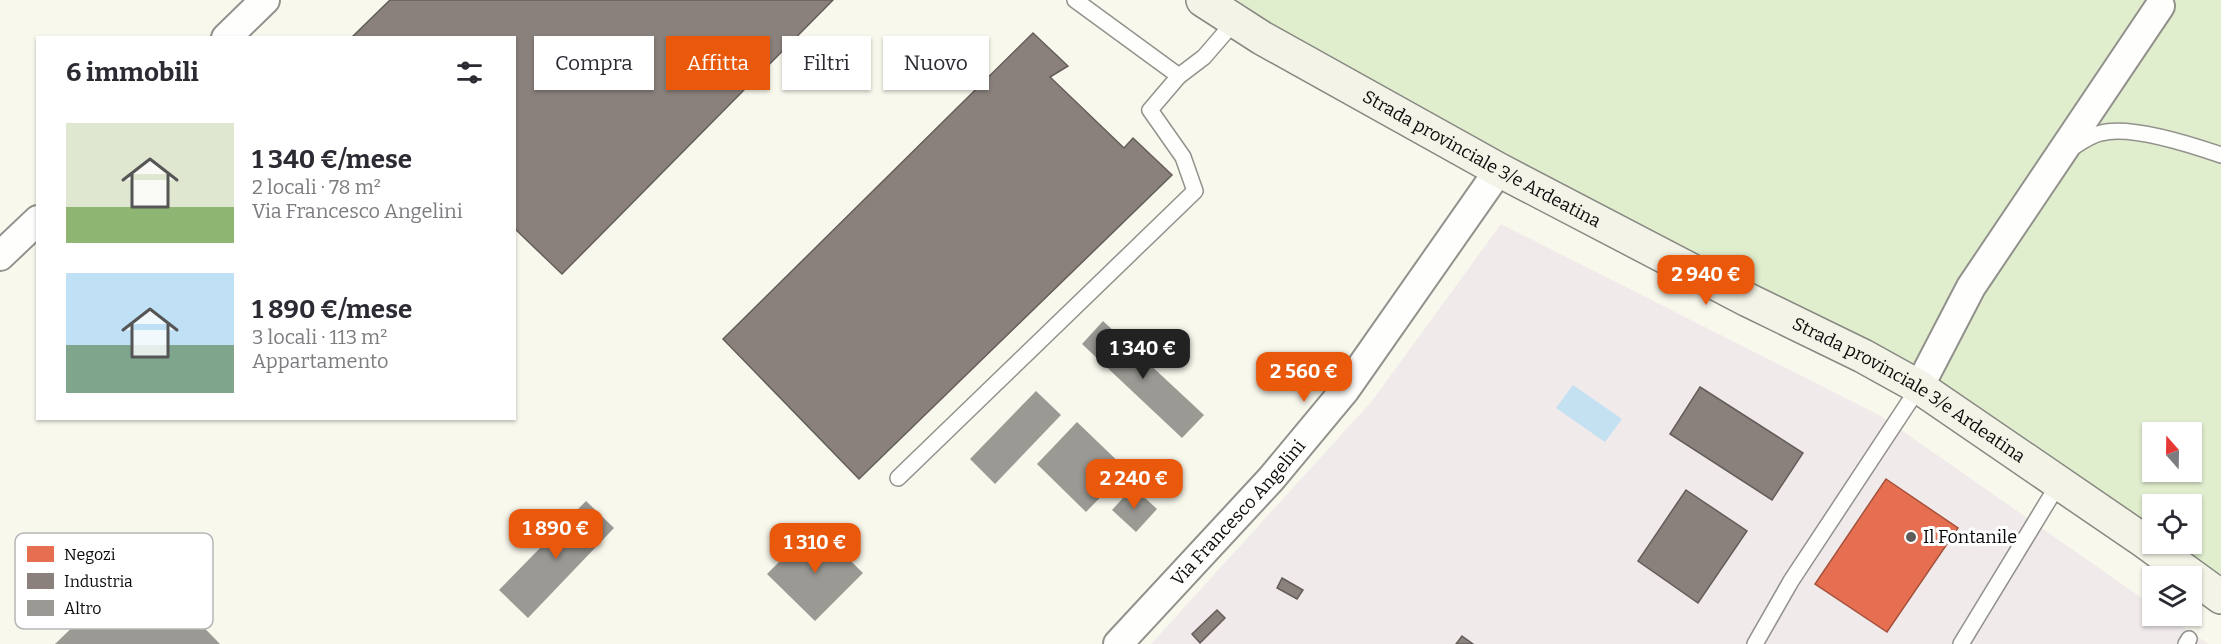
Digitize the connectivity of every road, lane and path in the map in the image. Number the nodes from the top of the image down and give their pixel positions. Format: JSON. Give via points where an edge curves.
{"nodes":[{"id":1,"x":265,"y":0,"type":"edge"},
{"id":2,"x":1075,"y":0,"type":"edge"},
{"id":3,"x":1203,"y":0,"type":"edge"},
{"id":4,"x":2160,"y":6,"type":"dead end"},
{"id":5,"x":1235,"y":21,"type":"junction"},
{"id":6,"x":228,"y":36,"type":"edge"},
{"id":7,"x":1179,"y":76,"type":"junction"},
{"id":8,"x":2062,"y":155,"type":"junction"},
{"id":9,"x":2221,"y":155,"type":"edge"},
{"id":10,"x":1499,"y":170,"type":"junction"},
{"id":11,"x":36,"y":222,"type":"edge"},
{"id":12,"x":0,"y":256,"type":"edge"},
{"id":13,"x":1919,"y":387,"type":"junction"},
{"id":14,"x":898,"y":478,"type":"dead end"},
{"id":15,"x":2059,"y":483,"type":"junction"},
{"id":16,"x":2221,"y":597,"type":"edge"},
{"id":17,"x":1118,"y":644,"type":"edge"},
{"id":18,"x":1755,"y":644,"type":"edge"},
{"id":19,"x":1961,"y":644,"type":"edge"}],
"edges":[{"from":1,"to":6,"type":"street"},
{"from":2,"to":7,"type":"lane"},
{"from":3,"to":5,"type":"main road","name":"Strada provinciale 3/e Ardeatina"},
{"from":4,"to":8,"type":"street"},
{"from":5,"to":7,"type":"lane","via":[[1204,57]]},
{"from":5,"to":10,"type":"main road","name":"Strada provinciale 3/e Ardeatina"},
{"from":7,"to":14,"type":"lane","via":[[1150,110],[1183,157],[1195,191]]},
{"from":8,"to":9,"type":"lane","via":[[2095,135],[2117,131]]},
{"from":8,"to":13,"type":"street","via":[[1971,287]]},
{"from":10,"to":13,"type":"main road","name":"Strada provinciale 3/e Ardeatina"},
{"from":10,"to":17,"type":"street","name":"Via Francesco Angelini","via":[[1345,390],[1271,479]]},
{"from":11,"to":12,"type":"street"},
{"from":13,"to":15,"type":"main road","name":"Strada provinciale 3/e Ardeatina"},
{"from":13,"to":18,"type":"lane","via":[[1791,581]]},
{"from":15,"to":16,"type":"main road","name":"Strada provinciale 3/e Ardeatina"},
{"from":15,"to":19,"type":"lane"}]}
